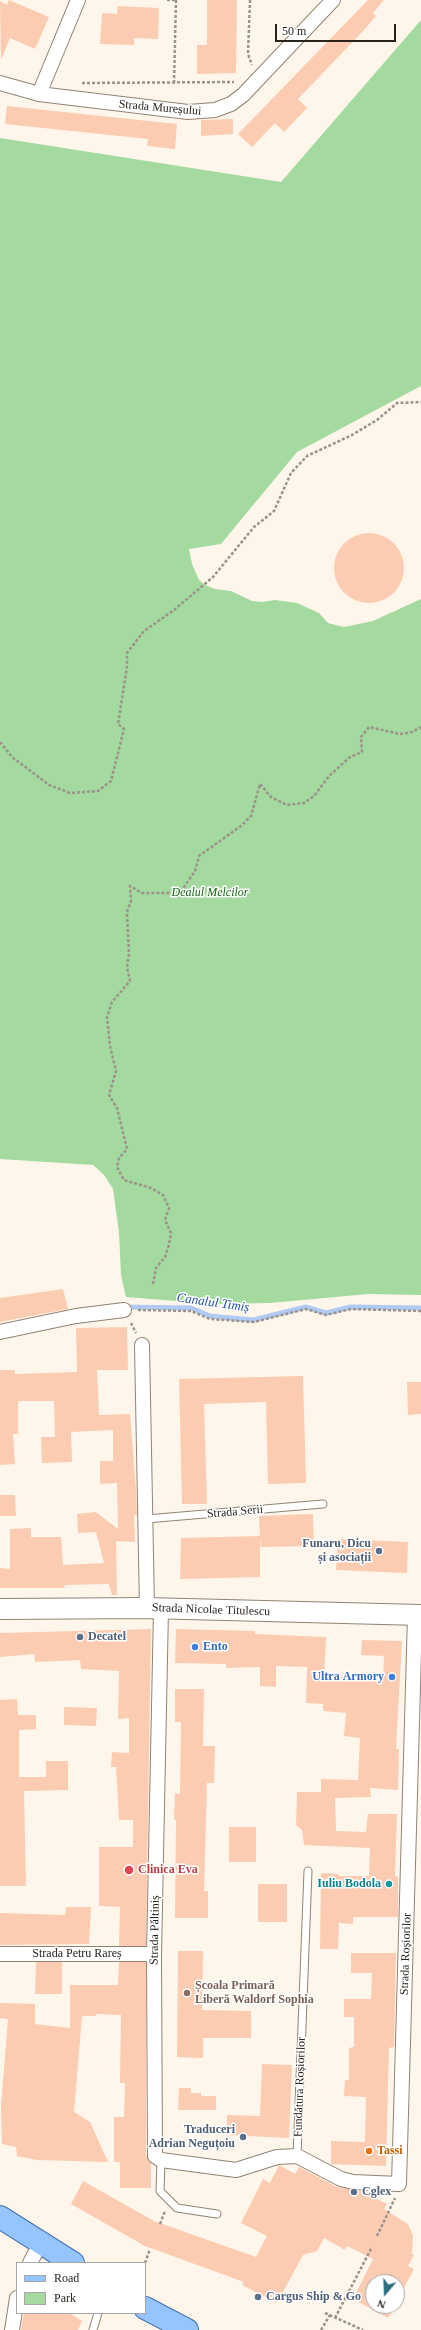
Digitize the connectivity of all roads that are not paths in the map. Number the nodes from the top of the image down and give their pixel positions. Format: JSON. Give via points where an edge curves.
{"nodes":[{"id":1,"x":78,"y":0,"type":"edge"},
{"id":2,"x":333,"y":0,"type":"edge"},
{"id":3,"x":0,"y":83,"type":"edge"},
{"id":4,"x":39,"y":94,"type":"junction"},
{"id":5,"x":124,"y":1310,"type":"road end"},
{"id":6,"x":0,"y":1332,"type":"edge"},
{"id":7,"x":142,"y":1344,"type":"road end"},
{"id":8,"x":323,"y":1504,"type":"dead end"},
{"id":9,"x":146,"y":1519,"type":"junction"},
{"id":10,"x":154,"y":1608,"type":"junction"},
{"id":11,"x":0,"y":1609,"type":"edge"},
{"id":12,"x":418,"y":1615,"type":"edge"},
{"id":13,"x":308,"y":1871,"type":"dead end"},
{"id":14,"x":0,"y":1954,"type":"edge"},
{"id":15,"x":154,"y":1954,"type":"junction"},
{"id":16,"x":297,"y":2156,"type":"junction"},
{"id":17,"x":158,"y":2158,"type":"junction"},
{"id":18,"x":217,"y":2214,"type":"dead end"},
{"id":19,"x":0,"y":2217,"type":"edge"},
{"id":20,"x":41,"y":2242,"type":"junction"},
{"id":21,"x":31,"y":2262,"type":"edge"},
{"id":22,"x":71,"y":2262,"type":"edge"},
{"id":23,"x":16,"y":2304,"type":"edge"},
{"id":24,"x":146,"y":2309,"type":"edge"},
{"id":25,"x":98,"y":2314,"type":"edge"},
{"id":26,"x":12,"y":2330,"type":"edge"},
{"id":27,"x":93,"y":2330,"type":"edge"},
{"id":28,"x":187,"y":2330,"type":"edge"}],
"edges":[{"from":1,"to":4,"type":"street"},
{"from":2,"to":4,"type":"street","name":"Strada Mureșului","via":[[244,95],[231,104],[215,110],[188,112]]},
{"from":3,"to":4,"type":"street","name":"Strada Mureșului"},
{"from":5,"to":6,"type":"street","via":[[76,1316]]},
{"from":7,"to":9,"type":"street"},
{"from":8,"to":9,"type":"lane","name":"Strada Serii"},
{"from":9,"to":10,"type":"street"},
{"from":10,"to":11,"type":"street","name":"Strada Nicolae Titulescu"},
{"from":10,"to":12,"type":"street","name":"Strada Nicolae Titulescu"},
{"from":10,"to":15,"type":"street","name":"Strada Păltiniș"},
{"from":12,"to":16,"type":"street","name":"Strada Roșiorilor","via":[[400,2184],[341,2179]]},
{"from":13,"to":16,"type":"lane","name":"Fundătura Roșiorilor"},
{"from":14,"to":15,"type":"street","name":"Strada Petru Rareș"},
{"from":15,"to":17,"type":"street","name":"Strada Păltiniș"},
{"from":16,"to":17,"type":"street","via":[[277,2157],[236,2170]]},
{"from":17,"to":18,"type":"lane","via":[[160,2191],[177,2208]]},
{"from":19,"to":20,"type":"main road"},
{"from":20,"to":21,"type":"street"},
{"from":20,"to":22,"type":"main road"},
{"from":23,"to":26,"type":"street"},
{"from":24,"to":28,"type":"main road"},
{"from":25,"to":27,"type":"lane"}]}
